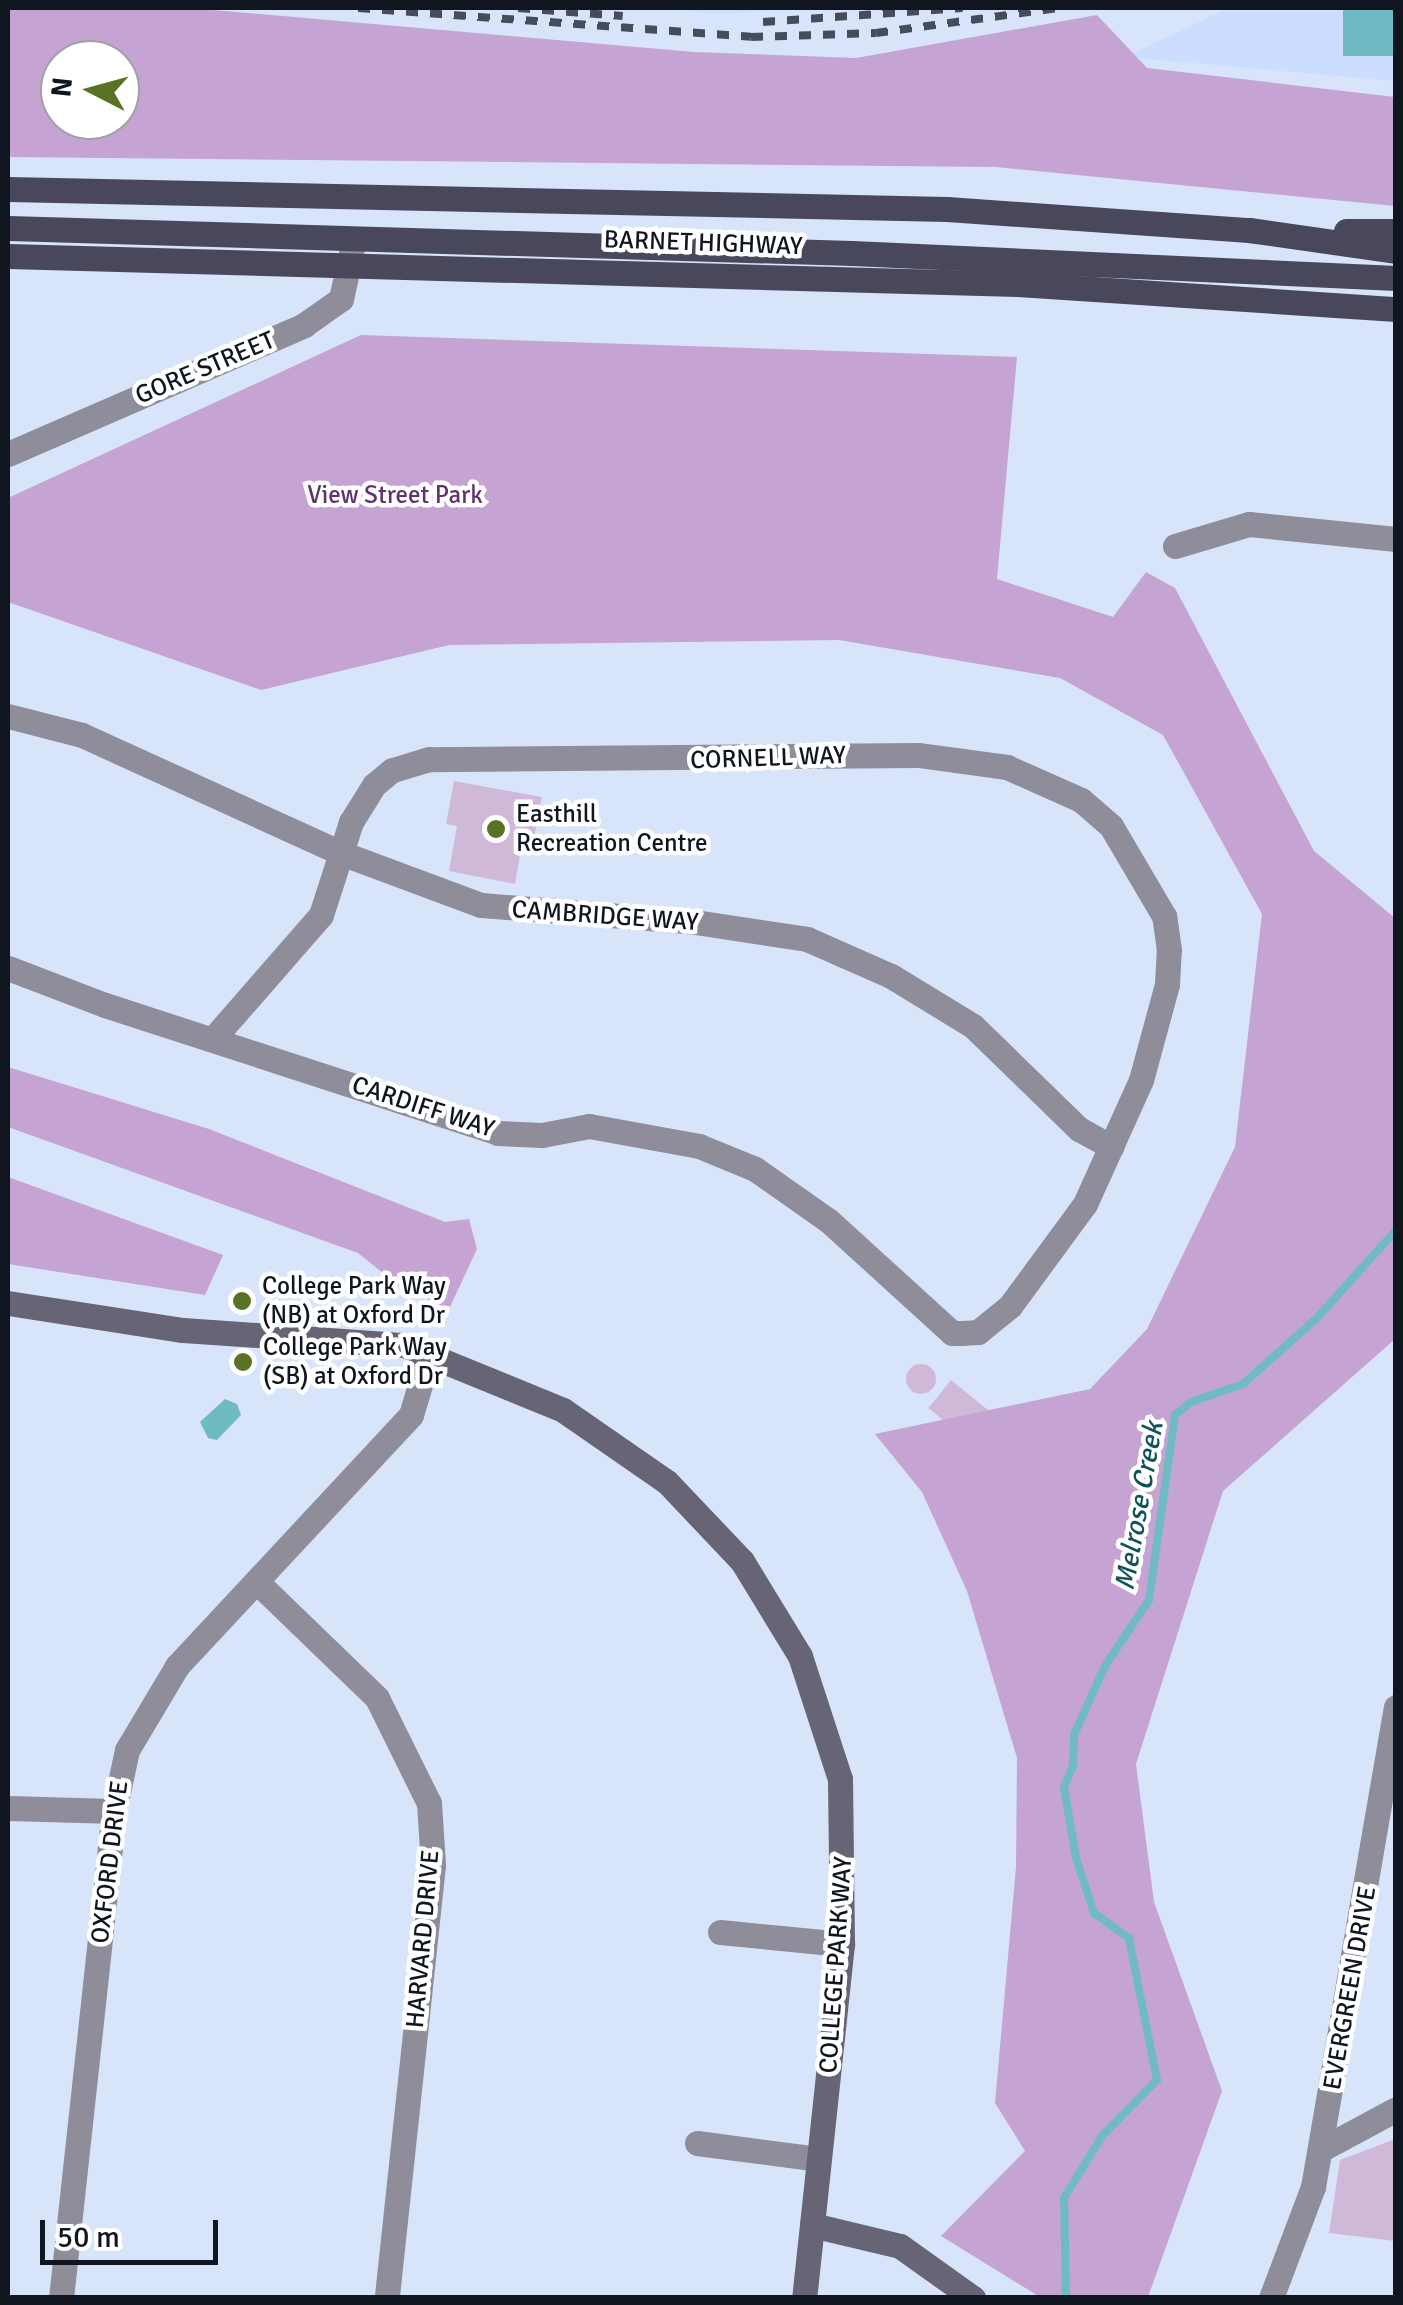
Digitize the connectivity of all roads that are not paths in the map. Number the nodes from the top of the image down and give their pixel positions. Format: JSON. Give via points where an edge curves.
{"nodes":[{"id":1,"x":8,"y":189,"type":"edge"},
{"id":2,"x":8,"y":228,"type":"edge"},
{"id":3,"x":1396,"y":231,"type":"edge"},
{"id":4,"x":1306,"y":235,"type":"junction"},
{"id":5,"x":353,"y":238,"type":"junction"},
{"id":6,"x":1396,"y":251,"type":"edge"},
{"id":7,"x":8,"y":256,"type":"edge"},
{"id":8,"x":352,"y":266,"type":"junction"},
{"id":9,"x":1396,"y":278,"type":"edge"},
{"id":10,"x":1396,"y":309,"type":"edge"},
{"id":11,"x":8,"y":454,"type":"edge"},
{"id":12,"x":1396,"y":539,"type":"edge"},
{"id":13,"x":1175,"y":546,"type":"dead end"},
{"id":14,"x":8,"y":716,"type":"edge"},
{"id":15,"x":342,"y":853,"type":"junction"},
{"id":16,"x":8,"y":968,"type":"edge"},
{"id":17,"x":213,"y":1039,"type":"junction"},
{"id":18,"x":1111,"y":1146,"type":"junction"},
{"id":19,"x":8,"y":1304,"type":"edge"},
{"id":20,"x":429,"y":1355,"type":"junction"},
{"id":21,"x":257,"y":1582,"type":"junction"},
{"id":22,"x":1396,"y":1707,"type":"edge"},
{"id":23,"x":8,"y":1808,"type":"edge"},
{"id":24,"x":114,"y":1811,"type":"junction"},
{"id":25,"x":720,"y":1932,"type":"dead end"},
{"id":26,"x":842,"y":1944,"type":"junction"},
{"id":27,"x":1396,"y":2109,"type":"edge"},
{"id":28,"x":697,"y":2143,"type":"dead end"},
{"id":29,"x":1320,"y":2150,"type":"junction"},
{"id":30,"x":818,"y":2159,"type":"junction"},
{"id":31,"x":812,"y":2225,"type":"junction"},
{"id":32,"x":60,"y":2298,"type":"edge"},
{"id":33,"x":387,"y":2298,"type":"edge"},
{"id":34,"x":804,"y":2298,"type":"edge"},
{"id":35,"x":973,"y":2298,"type":"edge"},
{"id":36,"x":1271,"y":2298,"type":"edge"}],
"edges":[{"from":1,"to":4,"type":"main road","name":"BARNET HIGHWAY","via":[[947,210]]},
{"from":2,"to":5,"type":"main road"},
{"from":3,"to":4,"type":"main road","name":"BARNET HIGHWAY"},
{"from":4,"to":6,"type":"main road","name":"BARNET HIGHWAY"},
{"from":5,"to":8,"type":"street","name":"GORE STREET"},
{"from":5,"to":9,"type":"main road"},
{"from":7,"to":8,"type":"main road","name":"BARNET HIGHWAY"},
{"from":8,"to":10,"type":"main road","name":"BARNET HIGHWAY","via":[[1018,284]]},
{"from":8,"to":11,"type":"street","name":"GORE STREET","via":[[341,299],[304,325]]},
{"from":12,"to":13,"type":"street","via":[[1249,524]]},
{"from":14,"to":15,"type":"street","name":"CAMBRIDGE WAY","via":[[144,760]]},
{"from":15,"to":17,"type":"street","name":"CORNELL WAY","via":[[322,915],[301,946]]},
{"from":15,"to":18,"type":"street","name":"CAMBRIDGE WAY","via":[[482,904],[807,939],[891,976],[973,1026],[1079,1129]]},
{"from":15,"to":18,"type":"street","name":"CORNELL WAY","via":[[374,785],[392,770],[429,759],[918,755],[967,758],[1038,778],[1081,800],[1111,826],[1164,916],[1167,984],[1141,1080]]},
{"from":16,"to":17,"type":"street","name":"CARDIFF WAY"},
{"from":17,"to":18,"type":"street","name":"CARDIFF WAY","via":[[498,1133],[542,1136],[589,1126],[713,1152],[755,1169],[829,1221],[952,1333],[978,1332],[1010,1306],[1063,1239]]},
{"from":19,"to":20,"type":"street","name":"COLLEGE PARK WAY","via":[[183,1330],[357,1339]]},
{"from":20,"to":21,"type":"street","name":"OXFORD DRIVE","via":[[411,1415]]},
{"from":20,"to":26,"type":"street","name":"COLLEGE PARK WAY","via":[[563,1410],[667,1482],[742,1560],[800,1656],[840,1779]]},
{"from":21,"to":24,"type":"street","name":"OXFORD DRIVE","via":[[161,1687],[127,1750]]},
{"from":21,"to":33,"type":"street","name":"HARVARD DRIVE","via":[[376,1698],[429,1802],[433,1865]]},
{"from":22,"to":29,"type":"street","name":"EVERGREEN DRIVE"},
{"from":23,"to":24,"type":"street"},
{"from":24,"to":32,"type":"street","name":"OXFORD DRIVE"},
{"from":25,"to":26,"type":"street"},
{"from":26,"to":30,"type":"street","name":"COLLEGE PARK WAY"},
{"from":27,"to":29,"type":"street","name":"EVERGREEN DRIVE"},
{"from":28,"to":30,"type":"street"},
{"from":29,"to":36,"type":"street","name":"EVERGREEN DRIVE"},
{"from":30,"to":31,"type":"street","name":"COLLEGE PARK WAY"},
{"from":31,"to":34,"type":"street","name":"COLLEGE PARK WAY"},
{"from":31,"to":35,"type":"street","via":[[900,2246]]}]}
